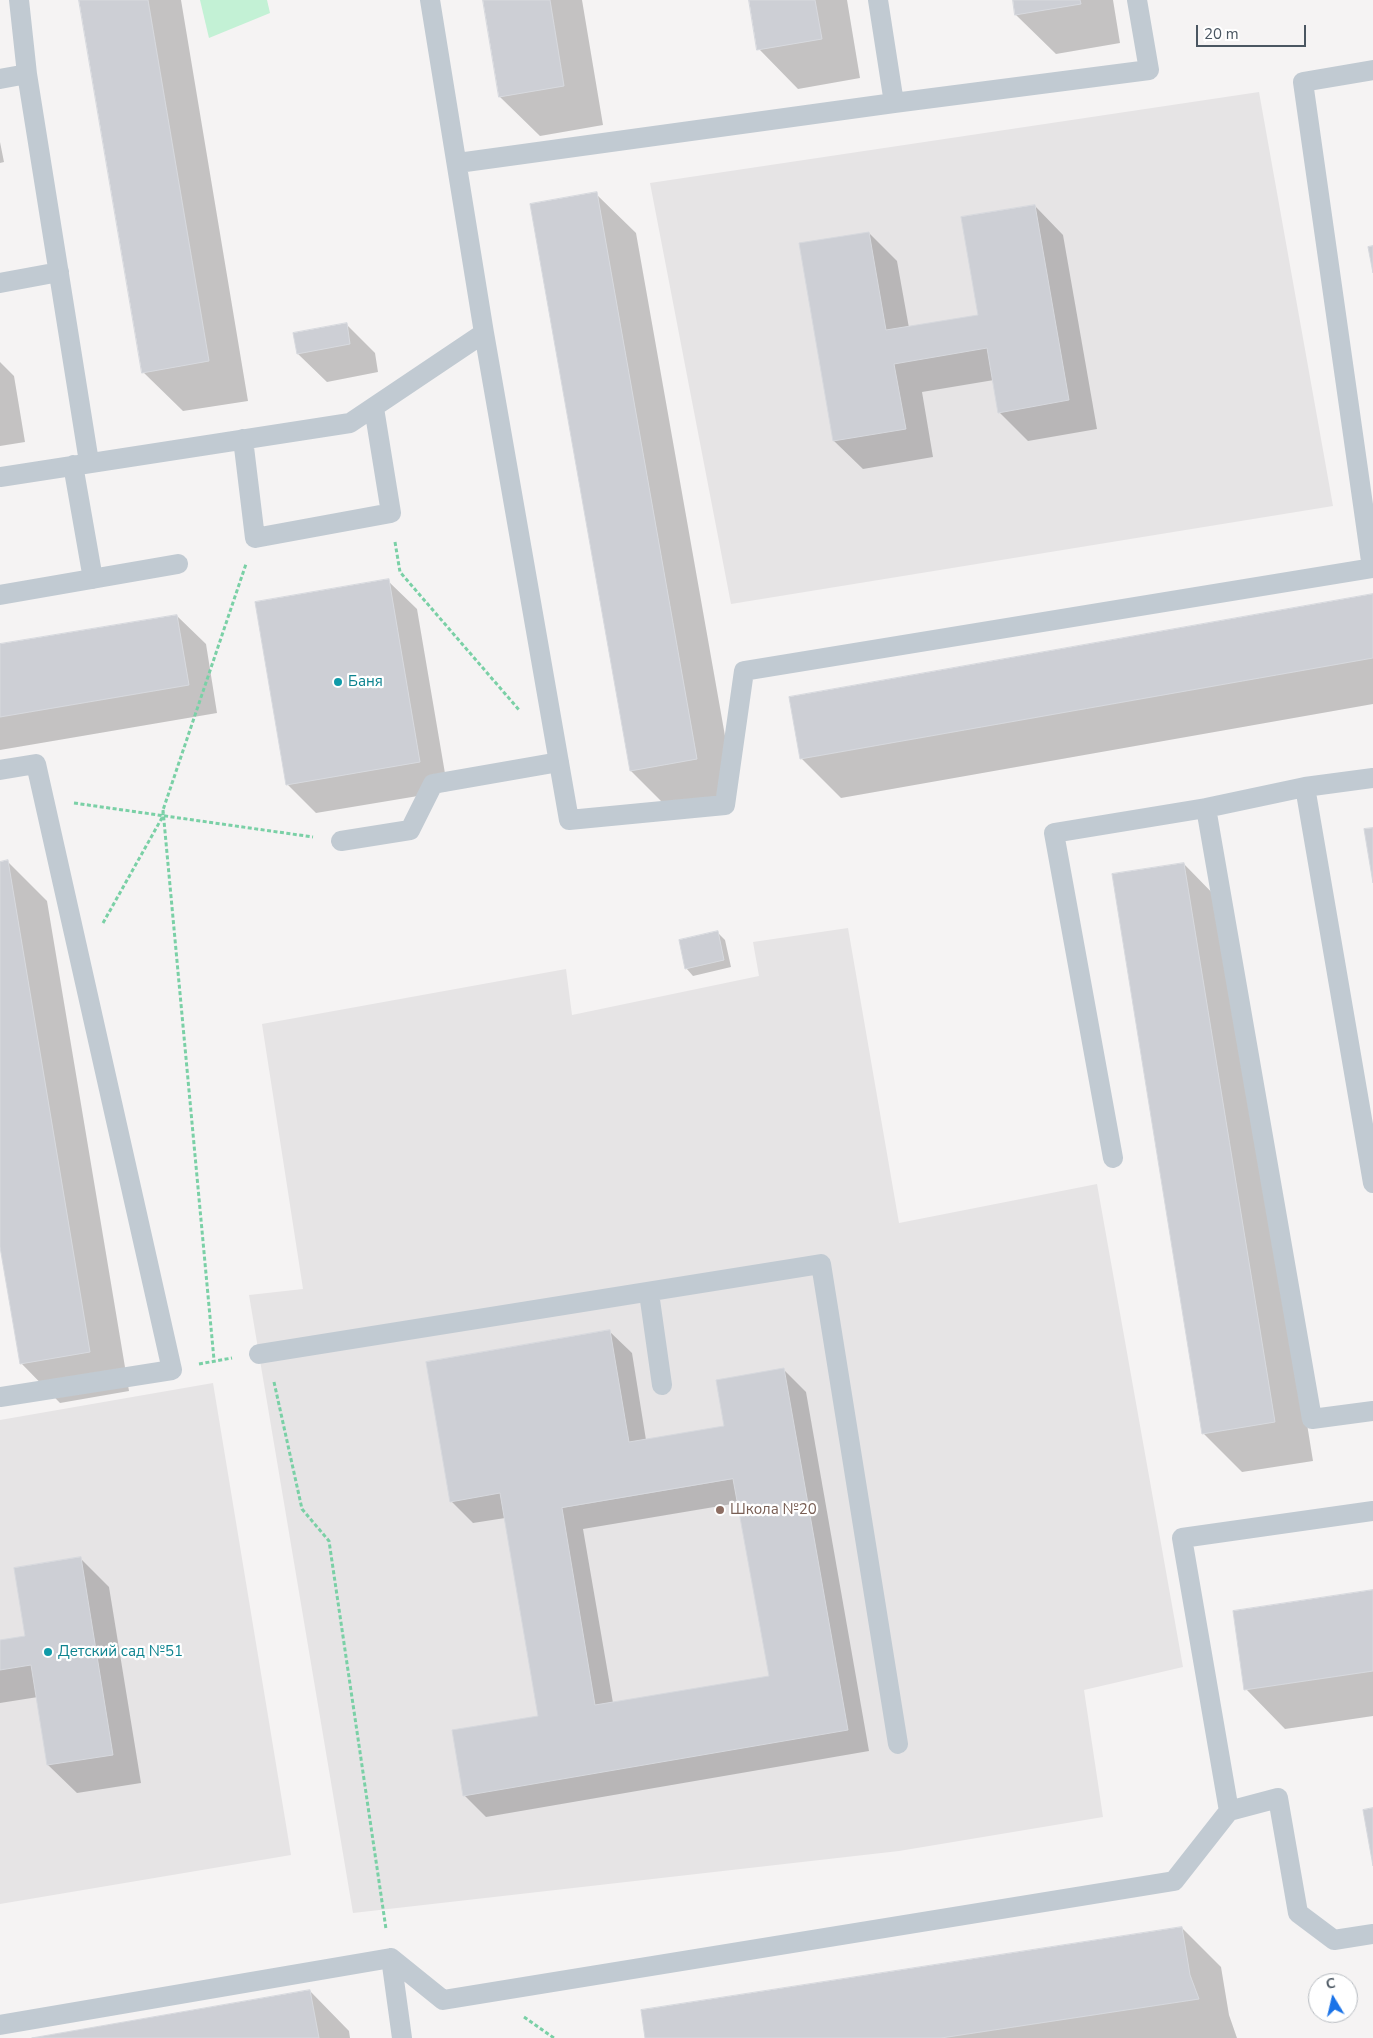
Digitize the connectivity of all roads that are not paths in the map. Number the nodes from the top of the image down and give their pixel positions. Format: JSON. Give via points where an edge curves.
{"nodes":[{"id":1,"x":19,"y":0,"type":"edge"},
{"id":2,"x":430,"y":0,"type":"edge"},
{"id":3,"x":878,"y":0,"type":"edge"},
{"id":4,"x":1137,"y":0,"type":"edge"},
{"id":5,"x":1373,"y":70,"type":"edge"},
{"id":6,"x":27,"y":74,"type":"junction"},
{"id":7,"x":0,"y":79,"type":"edge"},
{"id":8,"x":894,"y":103,"type":"junction"},
{"id":9,"x":458,"y":163,"type":"junction"},
{"id":10,"x":59,"y":272,"type":"junction"},
{"id":11,"x":0,"y":282,"type":"edge"},
{"id":12,"x":484,"y":334,"type":"junction"},
{"id":13,"x":374,"y":408,"type":"junction"},
{"id":14,"x":243,"y":439,"type":"junction"},
{"id":15,"x":81,"y":464,"type":"junction"},
{"id":16,"x":0,"y":477,"type":"edge"},
{"id":17,"x":178,"y":564,"type":"dead end"},
{"id":18,"x":93,"y":579,"type":"junction"},
{"id":19,"x":0,"y":595,"type":"edge"},
{"id":20,"x":559,"y":762,"type":"junction"},
{"id":21,"x":0,"y":770,"type":"edge"},
{"id":22,"x":1373,"y":778,"type":"edge"},
{"id":23,"x":1305,"y":787,"type":"junction"},
{"id":24,"x":1206,"y":808,"type":"junction"},
{"id":25,"x":341,"y":840,"type":"road end"},
{"id":26,"x":1113,"y":1158,"type":"dead end"},
{"id":27,"x":1373,"y":1183,"type":"edge"},
{"id":28,"x":649,"y":1293,"type":"junction"},
{"id":29,"x":259,"y":1354,"type":"road end"},
{"id":30,"x":662,"y":1385,"type":"dead end"},
{"id":31,"x":0,"y":1397,"type":"edge"},
{"id":32,"x":1373,"y":1411,"type":"edge"},
{"id":33,"x":1373,"y":1511,"type":"edge"},
{"id":34,"x":898,"y":1744,"type":"dead end"},
{"id":35,"x":1229,"y":1811,"type":"junction"},
{"id":36,"x":1373,"y":1934,"type":"edge"},
{"id":37,"x":391,"y":1958,"type":"junction"},
{"id":38,"x":0,"y":2025,"type":"edge"},
{"id":39,"x":402,"y":2038,"type":"edge"}],
"edges":[{"from":1,"to":6,"type":"lane"},
{"from":2,"to":9,"type":"lane"},
{"from":3,"to":8,"type":"lane"},
{"from":4,"to":8,"type":"lane","via":[[1149,70]]},
{"from":5,"to":20,"type":"lane","via":[[1303,82],[1372,568],[744,671],[725,805],[569,820]]},
{"from":6,"to":7,"type":"lane"},
{"from":6,"to":10,"type":"lane"},
{"from":8,"to":9,"type":"lane"},
{"from":9,"to":12,"type":"lane"},
{"from":10,"to":11,"type":"lane"},
{"from":10,"to":15,"type":"lane"},
{"from":12,"to":13,"type":"lane"},
{"from":12,"to":20,"type":"lane"},
{"from":13,"to":14,"type":"lane","via":[[350,423]]},
{"from":13,"to":14,"type":"lane","via":[[391,513],[255,538]]},
{"from":14,"to":15,"type":"lane"},
{"from":15,"to":16,"type":"lane"},
{"from":15,"to":18,"type":"lane"},
{"from":17,"to":18,"type":"lane"},
{"from":18,"to":19,"type":"lane"},
{"from":20,"to":25,"type":"lane","via":[[433,784],[410,830]]},
{"from":21,"to":31,"type":"lane","via":[[36,764],[172,1370]]},
{"from":22,"to":23,"type":"lane"},
{"from":23,"to":24,"type":"lane"},
{"from":23,"to":27,"type":"lane"},
{"from":24,"to":26,"type":"lane","via":[[1054,833]]},
{"from":24,"to":32,"type":"lane","via":[[1312,1419]]},
{"from":28,"to":29,"type":"lane"},
{"from":28,"to":30,"type":"lane"},
{"from":28,"to":34,"type":"lane","via":[[821,1264]]},
{"from":33,"to":35,"type":"lane","via":[[1182,1538]]},
{"from":35,"to":36,"type":"lane","via":[[1278,1798],[1298,1913],[1334,1940]]},
{"from":35,"to":37,"type":"lane","via":[[1174,1881],[443,2000]]},
{"from":37,"to":38,"type":"lane"},
{"from":37,"to":39,"type":"lane"}]}
